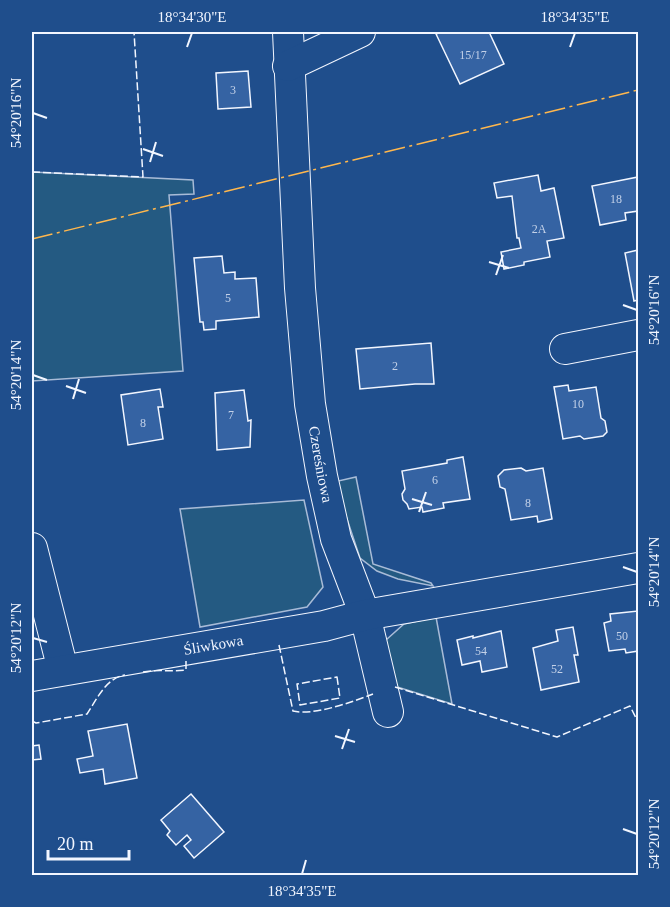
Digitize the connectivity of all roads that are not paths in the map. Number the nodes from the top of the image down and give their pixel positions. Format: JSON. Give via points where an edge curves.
{"nodes":[{"id":1,"x":288,"y":32,"type":"edge"},
{"id":2,"x":360,"y":32,"type":"edge"},
{"id":3,"x":288,"y":66,"type":"junction"},
{"id":4,"x":639,"y":335,"type":"edge"},
{"id":5,"x":565,"y":349,"type":"dead end"},
{"id":6,"x":32,"y":548,"type":"edge"},
{"id":7,"x":639,"y":568,"type":"edge"},
{"id":8,"x":365,"y":615,"type":"junction"},
{"id":9,"x":63,"y":670,"type":"junction"},
{"id":10,"x":32,"y":676,"type":"edge"},
{"id":11,"x":388,"y":712,"type":"dead end"}],
"edges":[{"from":1,"to":3,"type":"street","name":"Czereśniowa"},
{"from":2,"to":3,"type":"street"},
{"from":3,"to":8,"type":"street","name":"Czereśniowa","via":[[310,404],[336,539]]},
{"from":4,"to":5,"type":"street"},
{"from":6,"to":9,"type":"street"},
{"from":7,"to":8,"type":"street"},
{"from":8,"to":9,"type":"street","name":"Śliwkowa","via":[[324,626]]},
{"from":8,"to":11,"type":"street","name":"Czereśniowa"},
{"from":9,"to":10,"type":"street","name":"Śliwkowa"}]}
